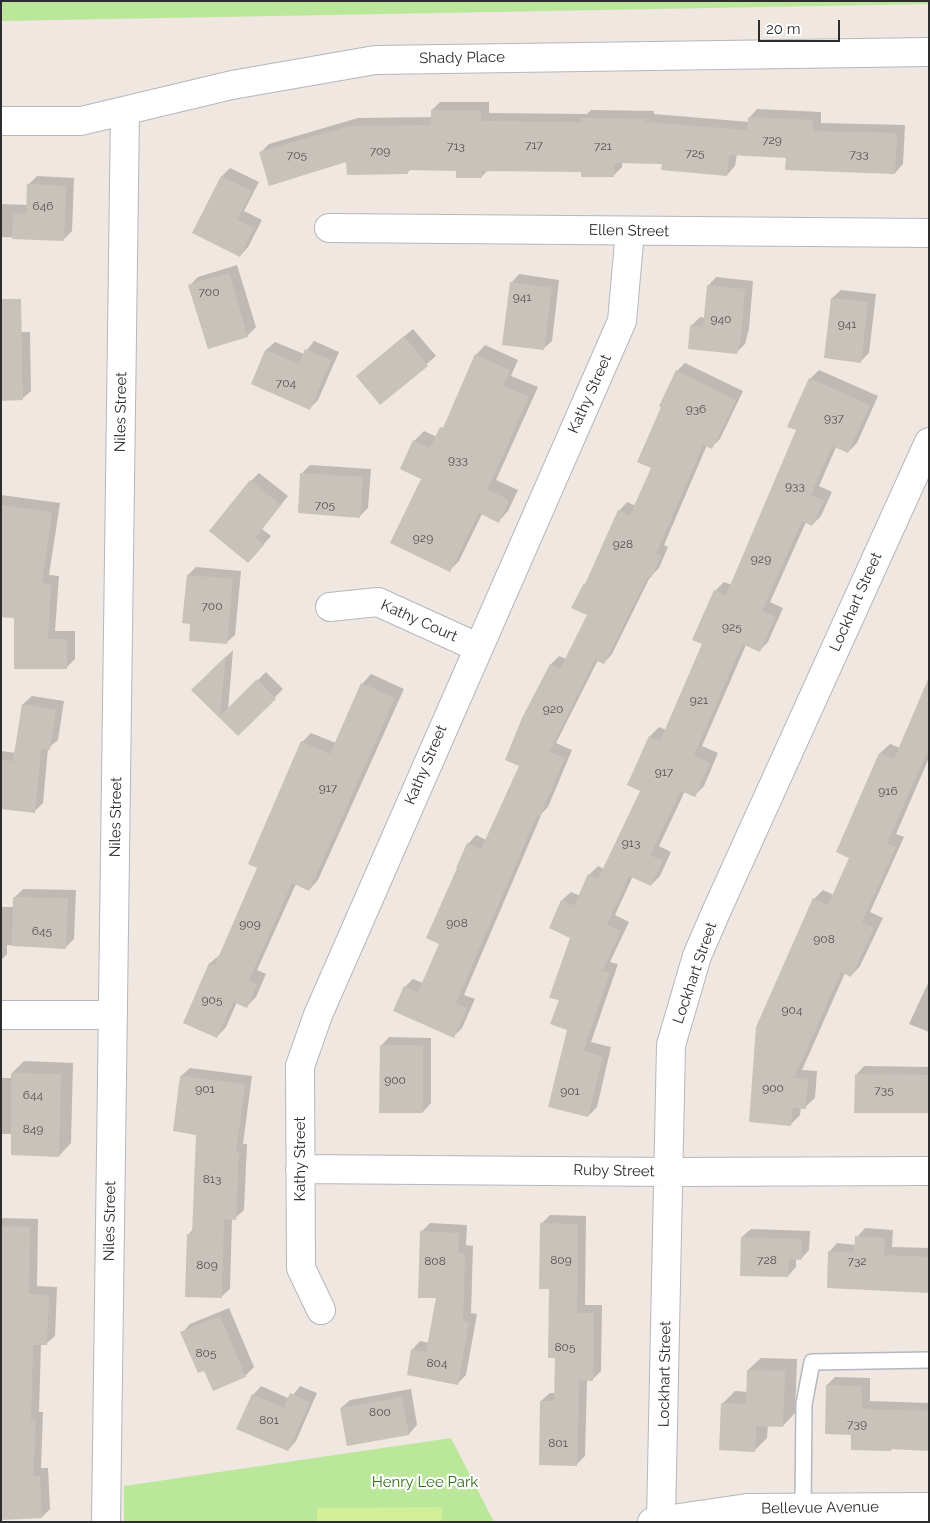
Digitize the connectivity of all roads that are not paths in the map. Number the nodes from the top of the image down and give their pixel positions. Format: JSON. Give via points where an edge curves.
{"nodes":[{"id":1,"x":929,"y":52,"type":"edge"},
{"id":2,"x":125,"y":111,"type":"junction"},
{"id":3,"x":1,"y":121,"type":"edge"},
{"id":4,"x":329,"y":228,"type":"dead end"},
{"id":5,"x":630,"y":231,"type":"junction"},
{"id":6,"x":929,"y":234,"type":"edge"},
{"id":7,"x":929,"y":442,"type":"edge"},
{"id":8,"x":330,"y":607,"type":"dead end"},
{"id":9,"x":477,"y":647,"type":"junction"},
{"id":10,"x":1,"y":1015,"type":"edge"},
{"id":11,"x":113,"y":1015,"type":"junction"},
{"id":12,"x":300,"y":1169,"type":"junction"},
{"id":13,"x":929,"y":1171,"type":"edge"},
{"id":14,"x":670,"y":1172,"type":"junction"},
{"id":15,"x":321,"y":1310,"type":"dead end"},
{"id":16,"x":929,"y":1360,"type":"edge"},
{"id":17,"x":929,"y":1507,"type":"edge"},
{"id":18,"x":803,"y":1508,"type":"junction"},
{"id":19,"x":657,"y":1521,"type":"edge"},
{"id":20,"x":106,"y":1522,"type":"edge"}],
"edges":[{"from":1,"to":2,"type":"street","name":"Shady Place","via":[[375,60],[232,85]]},
{"from":2,"to":3,"type":"street","name":"Shady Place","via":[[80,121]]},
{"from":2,"to":11,"type":"street","name":"Niles Street"},
{"from":4,"to":5,"type":"street","name":"Ellen Street"},
{"from":5,"to":6,"type":"street","name":"Ellen Street"},
{"from":5,"to":9,"type":"street","name":"Kathy Street","via":[[622,321]]},
{"from":7,"to":14,"type":"street","name":"Lockhart Street","via":[[697,956],[671,1045]]},
{"from":8,"to":9,"type":"street","name":"Kathy Court","via":[[378,602]]},
{"from":9,"to":12,"type":"street","name":"Kathy Street","via":[[318,1015],[300,1066]]},
{"from":10,"to":11,"type":"street"},
{"from":11,"to":20,"type":"street","name":"Niles Street"},
{"from":12,"to":14,"type":"street","name":"Ruby Street"},
{"from":12,"to":15,"type":"street","name":"Kathy Street","via":[[301,1268]]},
{"from":13,"to":14,"type":"street","name":"Ruby Street"},
{"from":14,"to":19,"type":"street","name":"Lockhart Street"},
{"from":16,"to":18,"type":"lane","via":[[812,1362],[804,1404]]},
{"from":17,"to":18,"type":"street","name":"Bellevue Avenue"},
{"from":18,"to":19,"type":"street","name":"Bellevue Avenue","via":[[747,1508]]}]}
